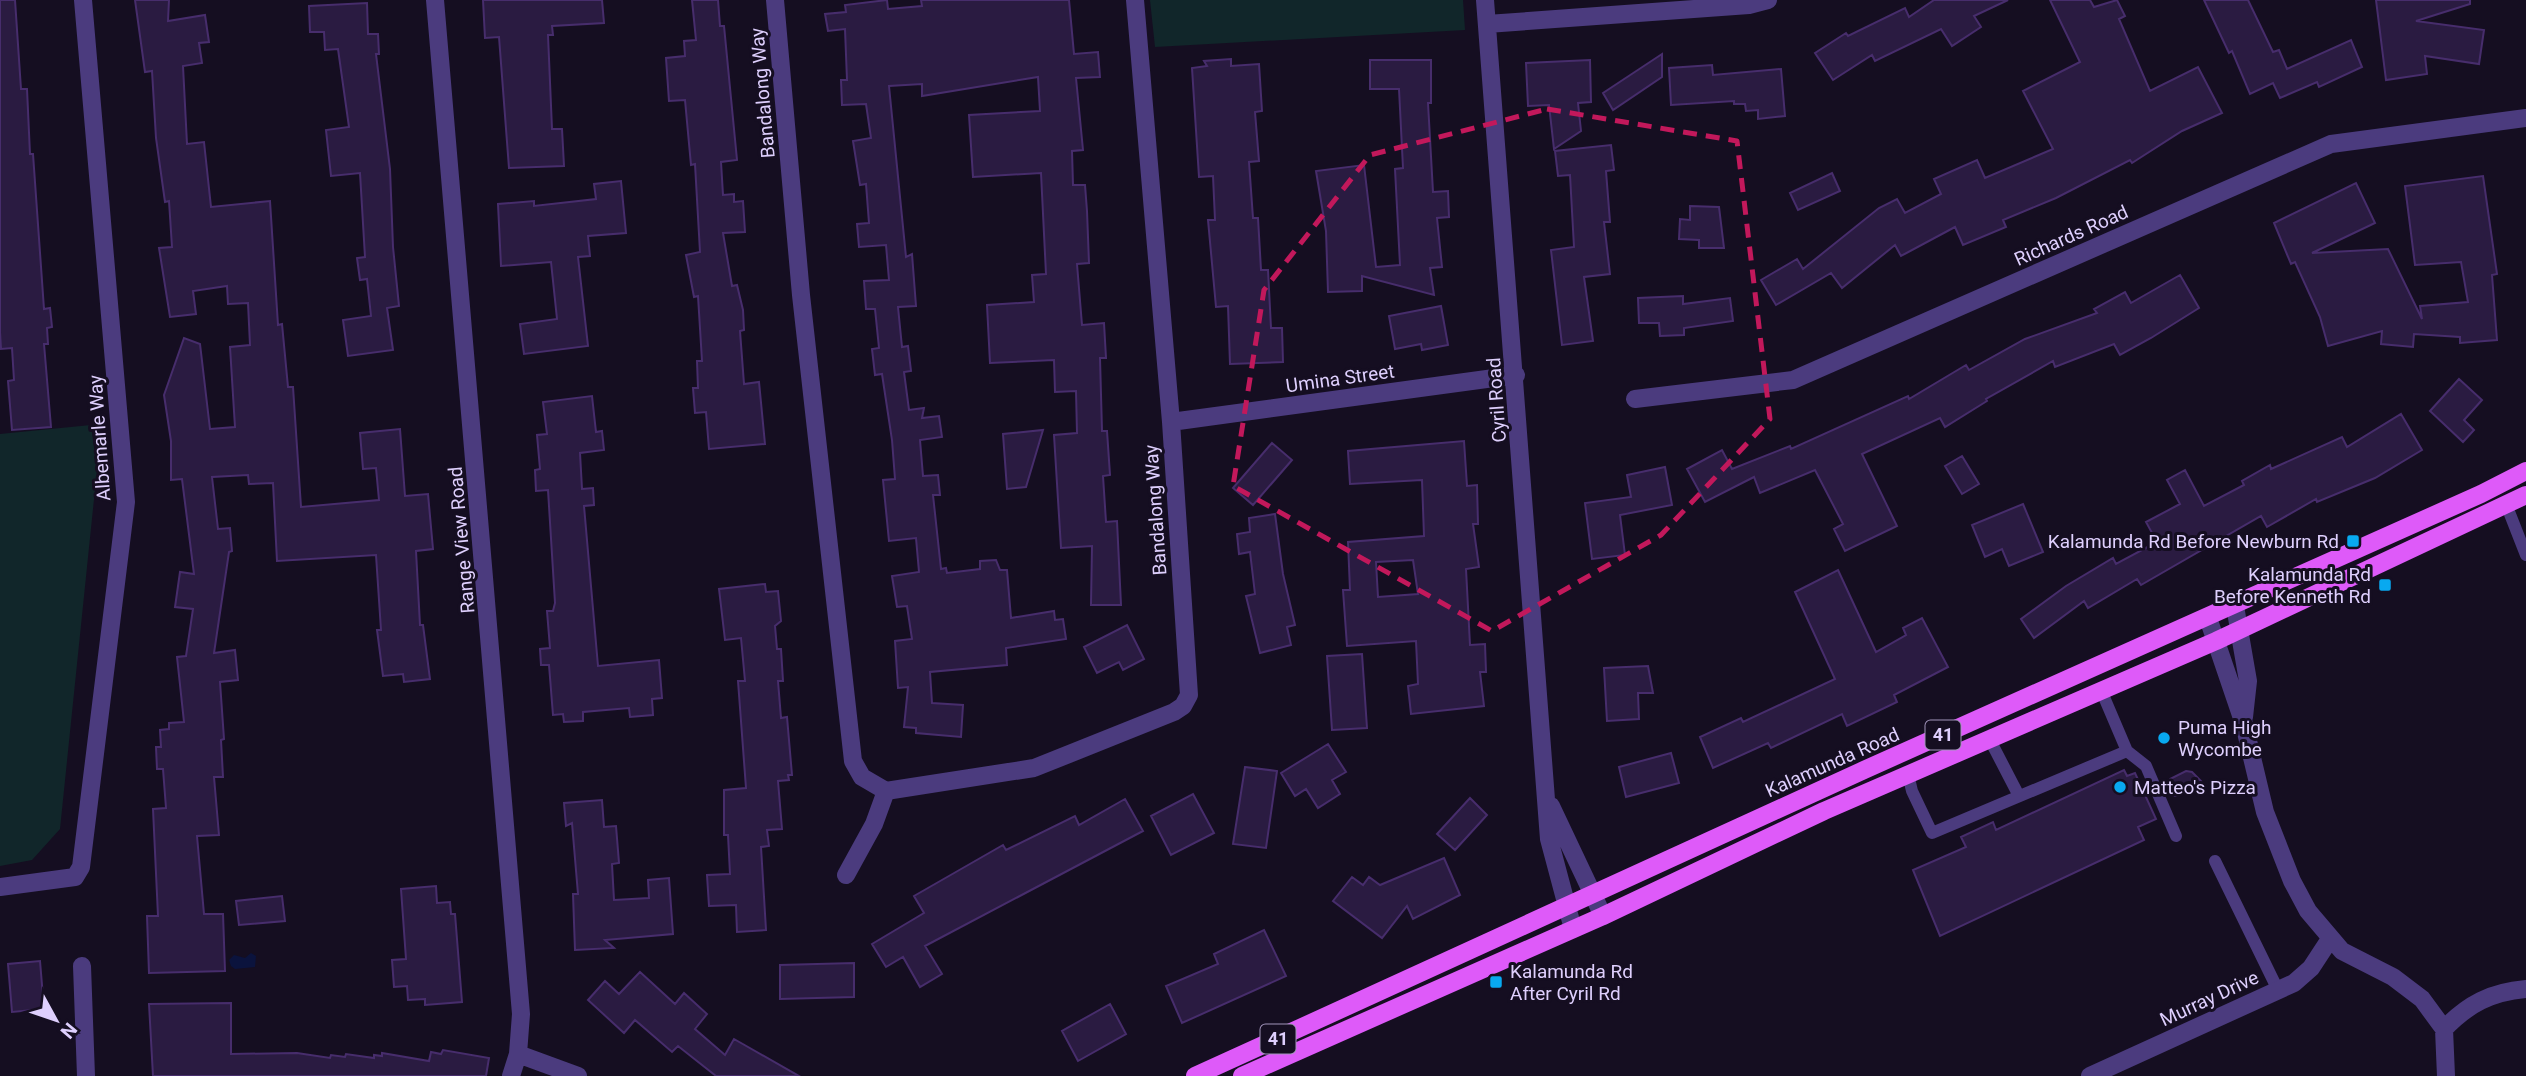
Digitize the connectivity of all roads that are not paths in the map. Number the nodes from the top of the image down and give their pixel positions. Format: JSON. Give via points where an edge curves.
{"nodes":[{"id":1,"x":83,"y":0,"type":"edge"},
{"id":2,"x":435,"y":0,"type":"edge"},
{"id":3,"x":775,"y":0,"type":"edge"},
{"id":4,"x":1135,"y":0,"type":"edge"},
{"id":5,"x":1485,"y":0,"type":"edge"},
{"id":6,"x":1768,"y":0,"type":"edge"},
{"id":7,"x":1487,"y":24,"type":"junction"},
{"id":8,"x":2526,"y":118,"type":"edge"},
{"id":9,"x":1516,"y":376,"type":"junction"},
{"id":10,"x":1635,"y":399,"type":"dead end"},
{"id":11,"x":1171,"y":422,"type":"junction"},
{"id":12,"x":2526,"y":471,"type":"edge"},
{"id":13,"x":2526,"y":495,"type":"edge"},
{"id":14,"x":2506,"y":504,"type":"junction"},
{"id":15,"x":2526,"y":555,"type":"edge"},
{"id":16,"x":2235,"y":606,"type":"junction"},
{"id":17,"x":2208,"y":618,"type":"junction"},
{"id":18,"x":2242,"y":629,"type":"junction"},
{"id":19,"x":2216,"y":641,"type":"junction"},
{"id":20,"x":2101,"y":690,"type":"junction"},
{"id":21,"x":2244,"y":724,"type":"junction"},
{"id":22,"x":1990,"y":740,"type":"junction"},
{"id":23,"x":2127,"y":751,"type":"junction"},
{"id":24,"x":1908,"y":774,"type":"junction"},
{"id":25,"x":886,"y":791,"type":"junction"},
{"id":26,"x":2020,"y":796,"type":"junction"},
{"id":27,"x":1547,"y":797,"type":"junction"},
{"id":28,"x":2176,"y":836,"type":"dead end"},
{"id":29,"x":2215,"y":861,"type":"dead end"},
{"id":30,"x":846,"y":874,"type":"dead end"},
{"id":31,"x":0,"y":887,"type":"edge"},
{"id":32,"x":1593,"y":895,"type":"junction"},
{"id":33,"x":1566,"y":909,"type":"junction"},
{"id":34,"x":1604,"y":916,"type":"junction"},
{"id":35,"x":1573,"y":929,"type":"junction"},
{"id":36,"x":2330,"y":939,"type":"junction"},
{"id":37,"x":82,"y":966,"type":"dead end"},
{"id":38,"x":2526,"y":989,"type":"edge"},
{"id":39,"x":2278,"y":990,"type":"junction"},
{"id":40,"x":2444,"y":1029,"type":"junction"},
{"id":41,"x":518,"y":1054,"type":"junction"},
{"id":42,"x":86,"y":1076,"type":"edge"},
{"id":43,"x":511,"y":1076,"type":"edge"},
{"id":44,"x":578,"y":1076,"type":"edge"},
{"id":45,"x":1195,"y":1076,"type":"edge"},
{"id":46,"x":1242,"y":1076,"type":"edge"},
{"id":47,"x":2090,"y":1076,"type":"edge"},
{"id":48,"x":2446,"y":1076,"type":"edge"}],
"edges":[{"from":1,"to":31,"type":"street","name":"Albemarle Way","via":[[126,502],[81,867],[75,877]]},
{"from":2,"to":41,"type":"street","name":"Range View Road","via":[[522,1014]]},
{"from":3,"to":25,"type":"street","name":"Bandalong Way","via":[[803,308],[853,761],[862,776]]},
{"from":4,"to":11,"type":"street","name":"Bandalong Way"},
{"from":5,"to":7,"type":"street","name":"Cyril Road"},
{"from":6,"to":7,"type":"street"},
{"from":7,"to":9,"type":"street","name":"Cyril Road"},
{"from":8,"to":10,"type":"street","name":"Richards Road","via":[[2331,144],[1793,380]]},
{"from":9,"to":11,"type":"street","name":"Umina Street"},
{"from":9,"to":27,"type":"street","name":"Cyril Road"},
{"from":11,"to":25,"type":"street","name":"Bandalong Way","via":[[1190,682],[1183,706],[1034,768]]},
{"from":12,"to":16,"type":"main road","name":"Kalamunda Road","number":"41"},
{"from":13,"to":14,"type":"main road","number":"41"},
{"from":14,"to":15,"type":"lane"},
{"from":14,"to":18,"type":"main road","number":"41"},
{"from":16,"to":17,"type":"main road","name":"Kalamunda Road","number":"41"},
{"from":16,"to":18,"type":"street"},
{"from":17,"to":19,"type":"street"},
{"from":17,"to":32,"type":"main road","name":"Kalamunda Road","number":"41"},
{"from":18,"to":19,"type":"main road","number":"41"},
{"from":18,"to":21,"type":"street","via":[[2248,681]]},
{"from":19,"to":20,"type":"main road","number":"41"},
{"from":19,"to":21,"type":"street"},
{"from":20,"to":22,"type":"main road","number":"41"},
{"from":20,"to":23,"type":"lane"},
{"from":21,"to":36,"type":"street","via":[[2282,862],[2308,911]]},
{"from":22,"to":24,"type":"main road","number":"41"},
{"from":22,"to":26,"type":"lane"},
{"from":23,"to":26,"type":"lane"},
{"from":23,"to":28,"type":"lane","via":[[2146,766]]},
{"from":24,"to":26,"type":"lane","via":[[1932,833]]},
{"from":24,"to":34,"type":"main road","number":"41"},
{"from":25,"to":30,"type":"street","via":[[874,824]]},
{"from":27,"to":32,"type":"street","name":"Cyril Road"},
{"from":27,"to":33,"type":"street","name":"Cyril Road","via":[[1549,839]]},
{"from":29,"to":39,"type":"lane"},
{"from":32,"to":33,"type":"main road","name":"Kalamunda Road","number":"41"},
{"from":32,"to":34,"type":"street","name":"Cyril Road"},
{"from":33,"to":35,"type":"street","name":"Cyril Road"},
{"from":33,"to":45,"type":"main road","name":"Kalamunda Road","number":"41"},
{"from":34,"to":35,"type":"main road","number":"41"},
{"from":35,"to":46,"type":"main road","number":"41"},
{"from":36,"to":39,"type":"street","name":"Murray Drive","via":[[2311,968]]},
{"from":36,"to":40,"type":"street","via":[[2357,961],[2408,987]]},
{"from":37,"to":42,"type":"street"},
{"from":38,"to":40,"type":"street","via":[[2488,995]]},
{"from":39,"to":47,"type":"street","name":"Murray Drive"},
{"from":40,"to":48,"type":"street"},
{"from":41,"to":43,"type":"street","name":"Range View Road"},
{"from":41,"to":44,"type":"street"}]}
